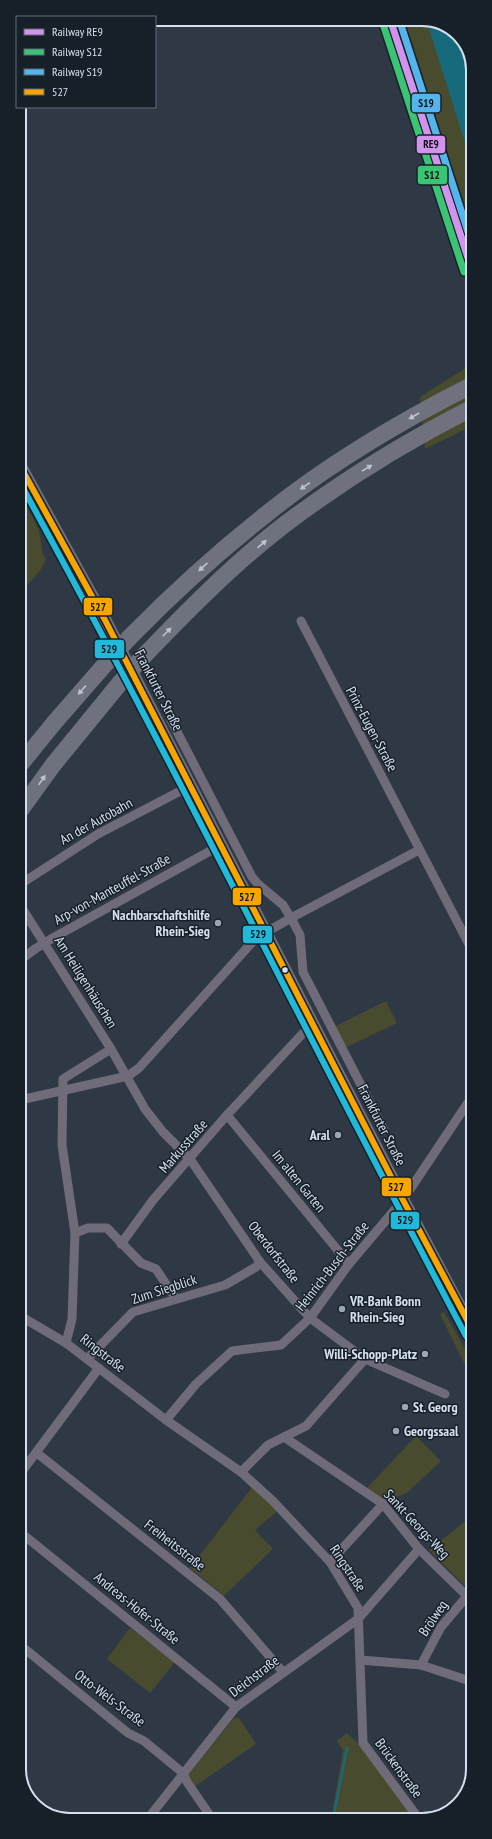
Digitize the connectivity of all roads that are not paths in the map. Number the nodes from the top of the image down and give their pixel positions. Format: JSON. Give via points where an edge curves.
{"nodes":[{"id":1,"x":466,"y":387,"type":"edge"},
{"id":2,"x":466,"y":411,"type":"edge"},
{"id":3,"x":26,"y":477,"type":"edge"},
{"id":4,"x":301,"y":621,"type":"dead end"},
{"id":5,"x":171,"y":720,"type":"dead end"},
{"id":6,"x":26,"y":757,"type":"edge"},
{"id":7,"x":190,"y":786,"type":"junction"},
{"id":8,"x":26,"y":802,"type":"edge"},
{"id":9,"x":221,"y":845,"type":"junction"},
{"id":10,"x":419,"y":850,"type":"junction"},
{"id":11,"x":26,"y":881,"type":"edge"},
{"id":12,"x":26,"y":918,"type":"edge"},
{"id":13,"x":291,"y":918,"type":"junction"},
{"id":14,"x":266,"y":932,"type":"junction"},
{"id":15,"x":466,"y":940,"type":"edge"},
{"id":16,"x":26,"y":955,"type":"edge"},
{"id":17,"x":306,"y":1030,"type":"dead end"},
{"id":18,"x":111,"y":1048,"type":"junction"},
{"id":19,"x":128,"y":1076,"type":"junction"},
{"id":20,"x":64,"y":1091,"type":"junction"},
{"id":21,"x":26,"y":1099,"type":"edge"},
{"id":22,"x":466,"y":1106,"type":"edge"},
{"id":23,"x":227,"y":1116,"type":"junction"},
{"id":24,"x":384,"y":1130,"type":"dead end"},
{"id":25,"x":190,"y":1159,"type":"junction"},
{"id":26,"x":403,"y":1200,"type":"junction"},
{"id":27,"x":75,"y":1233,"type":"junction"},
{"id":28,"x":121,"y":1244,"type":"junction"},
{"id":29,"x":260,"y":1262,"type":"junction"},
{"id":30,"x":349,"y":1264,"type":"junction"},
{"id":31,"x":176,"y":1299,"type":"junction"},
{"id":32,"x":310,"y":1318,"type":"junction"},
{"id":33,"x":466,"y":1319,"type":"edge"},
{"id":34,"x":26,"y":1320,"type":"edge"},
{"id":35,"x":66,"y":1343,"type":"junction"},
{"id":36,"x":87,"y":1359,"type":"junction"},
{"id":37,"x":365,"y":1359,"type":"junction"},
{"id":38,"x":99,"y":1368,"type":"junction"},
{"id":39,"x":445,"y":1394,"type":"dead end"},
{"id":40,"x":166,"y":1420,"type":"junction"},
{"id":41,"x":284,"y":1437,"type":"junction"},
{"id":42,"x":37,"y":1453,"type":"junction"},
{"id":43,"x":26,"y":1467,"type":"edge"},
{"id":44,"x":240,"y":1472,"type":"junction"},
{"id":45,"x":383,"y":1504,"type":"junction"},
{"id":46,"x":26,"y":1537,"type":"edge"},
{"id":47,"x":419,"y":1549,"type":"junction"},
{"id":48,"x":330,"y":1562,"type":"junction"},
{"id":49,"x":466,"y":1589,"type":"edge"},
{"id":50,"x":466,"y":1596,"type":"edge"},
{"id":51,"x":358,"y":1619,"type":"junction"},
{"id":52,"x":26,"y":1651,"type":"edge"},
{"id":53,"x":360,"y":1660,"type":"junction"},
{"id":54,"x":421,"y":1665,"type":"junction"},
{"id":55,"x":283,"y":1672,"type":"junction"},
{"id":56,"x":466,"y":1680,"type":"edge"},
{"id":57,"x":236,"y":1707,"type":"junction"},
{"id":58,"x":183,"y":1773,"type":"junction"},
{"id":59,"x":152,"y":1813,"type":"edge"},
{"id":60,"x":208,"y":1813,"type":"edge"},
{"id":61,"x":415,"y":1813,"type":"edge"}],
"edges":[{"from":1,"to":6,"type":"highway","one_way":true,"bridge":true,"via":[[339,463],[275,507],[212,559],[129,638]]},
{"from":8,"to":2,"type":"highway","one_way":true,"bridge":true,"via":[[53,765],[140,660],[225,575],[282,526],[349,479]]},
{"from":3,"to":7,"type":"main road","name":"Frankfurter Straße","via":[[105,620]]},
{"from":4,"to":10,"type":"street","name":"Prinz-Eugen-Straße"},
{"from":5,"to":13,"type":"street","name":"Frankfurter Straße","via":[[252,877],[283,905]]},
{"from":7,"to":9,"type":"main road","name":"Frankfurter Straße"},
{"from":7,"to":11,"type":"street","name":"An der Autobahn","via":[[98,834]]},
{"from":9,"to":14,"type":"main road","name":"Frankfurter Straße"},
{"from":9,"to":16,"type":"street","name":"Arp-von-Manteuffel-Straße","bridge":true},
{"from":10,"to":13,"type":"street"},
{"from":10,"to":15,"type":"street","name":"Prinz-Eugen-Straße"},
{"from":12,"to":18,"type":"street","name":"Am Heiligenhäuschen"},
{"from":13,"to":14,"type":"street"},
{"from":13,"to":24,"type":"street","name":"Frankfurter Straße","via":[[300,935],[303,972]]},
{"from":14,"to":19,"type":"street","via":[[256,938],[139,1068]]},
{"from":14,"to":26,"type":"main road","name":"Frankfurter Straße"},
{"from":17,"to":23,"type":"street","name":"Markusstraße"},
{"from":18,"to":19,"type":"street","name":"Am Heiligenhäuschen"},
{"from":18,"to":20,"type":"street","name":"Am Heiligenhäuschen","via":[[64,1079]]},
{"from":19,"to":20,"type":"street"},
{"from":19,"to":25,"type":"street","name":"Oberdorfstraße","via":[[145,1109],[163,1132]]},
{"from":20,"to":21,"type":"street"},
{"from":20,"to":27,"type":"street","name":"Ringstraße","via":[[62,1145]]},
{"from":22,"to":26,"type":"street","name":"Heinrich-Busch-Straße"},
{"from":23,"to":25,"type":"street","name":"Markusstraße"},
{"from":23,"to":30,"type":"street","name":"Im alten Garten"},
{"from":25,"to":28,"type":"street","name":"Markusstraße","via":[[153,1200]]},
{"from":25,"to":29,"type":"street","name":"Oberdorfstraße"},
{"from":26,"to":30,"type":"street","name":"Heinrich-Busch-Straße"},
{"from":26,"to":33,"type":"main road","name":"Frankfurter Straße"},
{"from":27,"to":28,"type":"street","via":[[88,1228],[107,1228]]},
{"from":27,"to":35,"type":"street","name":"Ringstraße","via":[[72,1319]]},
{"from":28,"to":31,"type":"street","via":[[140,1263],[156,1269]]},
{"from":29,"to":31,"type":"street","name":"Zum Siegblick","via":[[225,1285]]},
{"from":29,"to":32,"type":"street","name":"Oberdorfstraße"},
{"from":30,"to":32,"type":"street","name":"Heinrich-Busch-Straße"},
{"from":31,"to":36,"type":"street","name":"Zum Siegblick","via":[[133,1312]]},
{"from":32,"to":37,"type":"street","name":"Oberdorfstraße"},
{"from":32,"to":40,"type":"street","name":"Heinrich-Busch-Straße","via":[[281,1345],[232,1351],[196,1384]]},
{"from":34,"to":35,"type":"street"},
{"from":35,"to":36,"type":"street","name":"Ringstraße"},
{"from":36,"to":38,"type":"street","name":"Ringstraße"},
{"from":37,"to":39,"type":"street","name":"Oberdorfstraße"},
{"from":37,"to":41,"type":"street","via":[[306,1426]]},
{"from":38,"to":40,"type":"street","name":"Ringstraße"},
{"from":38,"to":42,"type":"street"},
{"from":40,"to":44,"type":"street","name":"Ringstraße"},
{"from":41,"to":44,"type":"street","via":[[268,1445]]},
{"from":41,"to":45,"type":"street","name":"Sankt-Georgs-Weg"},
{"from":42,"to":43,"type":"street"},
{"from":42,"to":55,"type":"street","name":"Freiheitsstraße","via":[[220,1599]]},
{"from":44,"to":48,"type":"street","name":"Ringstraße","via":[[273,1501]]},
{"from":45,"to":47,"type":"street","name":"Sankt-Georgs-Weg"},
{"from":45,"to":48,"type":"street"},
{"from":46,"to":57,"type":"street","name":"Andreas-Hofer-Straße"},
{"from":47,"to":49,"type":"street","name":"Sankt-Georgs-Weg"},
{"from":47,"to":51,"type":"street","name":"Deichstraße"},
{"from":48,"to":51,"type":"street","name":"Ringstraße","via":[[358,1608]]},
{"from":50,"to":54,"type":"street","name":"Brölweg","via":[[441,1627]]},
{"from":51,"to":53,"type":"street","name":"Ringstraße"},
{"from":51,"to":55,"type":"street","name":"Deichstraße"},
{"from":52,"to":58,"type":"street","name":"Otto-Wels-Straße","via":[[128,1733],[144,1741]]},
{"from":53,"to":54,"type":"street"},
{"from":53,"to":61,"type":"street","name":"Brückenstraße","via":[[364,1743]]},
{"from":54,"to":56,"type":"street"},
{"from":55,"to":57,"type":"street","name":"Deichstraße"},
{"from":57,"to":58,"type":"street","name":"Deichstraße"},
{"from":58,"to":59,"type":"street","name":"Deichstraße"},
{"from":58,"to":60,"type":"street"}]}
